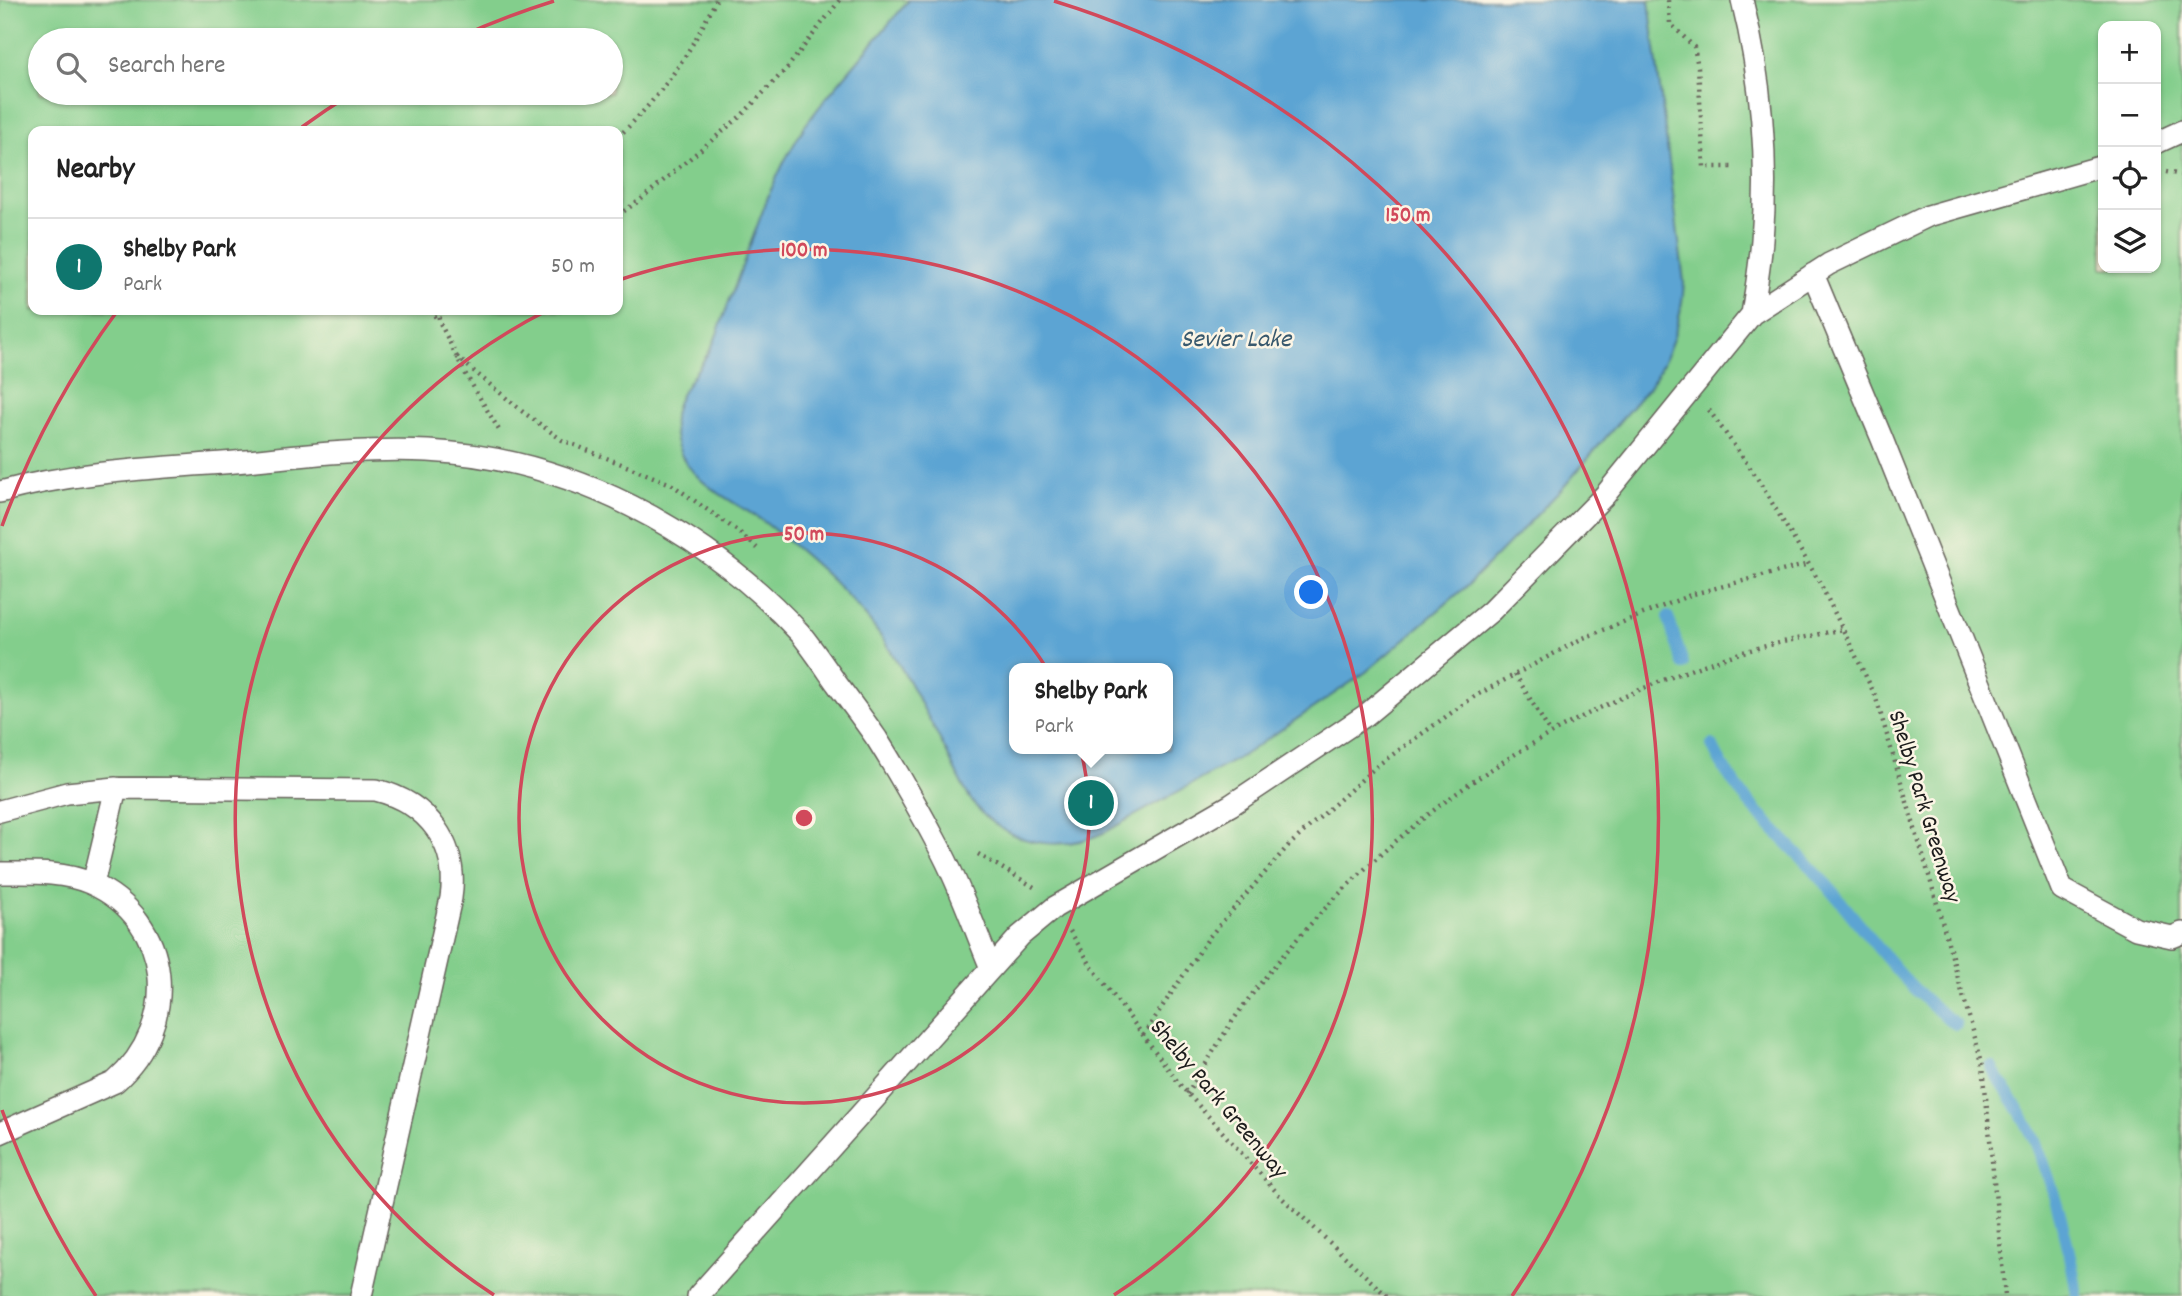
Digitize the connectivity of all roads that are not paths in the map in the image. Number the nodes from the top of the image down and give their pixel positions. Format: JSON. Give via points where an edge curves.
{"nodes":[{"id":1,"x":1742,"y":0,"type":"edge"},
{"id":2,"x":2182,"y":131,"type":"edge"},
{"id":3,"x":2161,"y":141,"type":"edge"},
{"id":4,"x":2098,"y":167,"type":"edge"},
{"id":5,"x":1813,"y":274,"type":"junction"},
{"id":6,"x":1752,"y":314,"type":"junction"},
{"id":7,"x":0,"y":492,"type":"edge"},
{"id":8,"x":116,"y":788,"type":"junction"},
{"id":9,"x":0,"y":811,"type":"edge"},
{"id":10,"x":0,"y":873,"type":"edge"},
{"id":11,"x":93,"y":884,"type":"junction"},
{"id":12,"x":2182,"y":933,"type":"edge"},
{"id":13,"x":991,"y":968,"type":"junction"},
{"id":14,"x":0,"y":1133,"type":"edge"},
{"id":15,"x":361,"y":1296,"type":"edge"},
{"id":16,"x":698,"y":1296,"type":"edge"}],
"edges":[{"from":1,"to":6,"type":"lane","via":[[1758,84],[1764,167],[1762,238]]},
{"from":2,"to":3,"type":"lane"},
{"from":4,"to":5,"type":"lane","via":[[1928,216]]},
{"from":5,"to":6,"type":"lane"},
{"from":5,"to":12,"type":"lane","via":[[2062,889],[2136,929],[2172,937]]},
{"from":6,"to":13,"type":"lane","via":[[1605,495],[1491,611],[1366,715],[1231,805],[1055,907]]},
{"from":7,"to":13,"type":"lane","via":[[95,474],[370,450],[491,459],[550,473],[607,494],[712,554],[802,636],[877,740],[941,850]]},
{"from":8,"to":9,"type":"lane","via":[[67,793]]},
{"from":8,"to":11,"type":"lane"},
{"from":8,"to":15,"type":"lane","via":[[376,790],[417,808],[445,843],[453,876],[451,898]]},
{"from":10,"to":11,"type":"lane","via":[[52,874]]},
{"from":11,"to":14,"type":"lane","via":[[117,899],[136,920],[155,957],[160,998],[149,1038],[135,1063],[115,1082]]},
{"from":13,"to":16,"type":"lane"}]}
